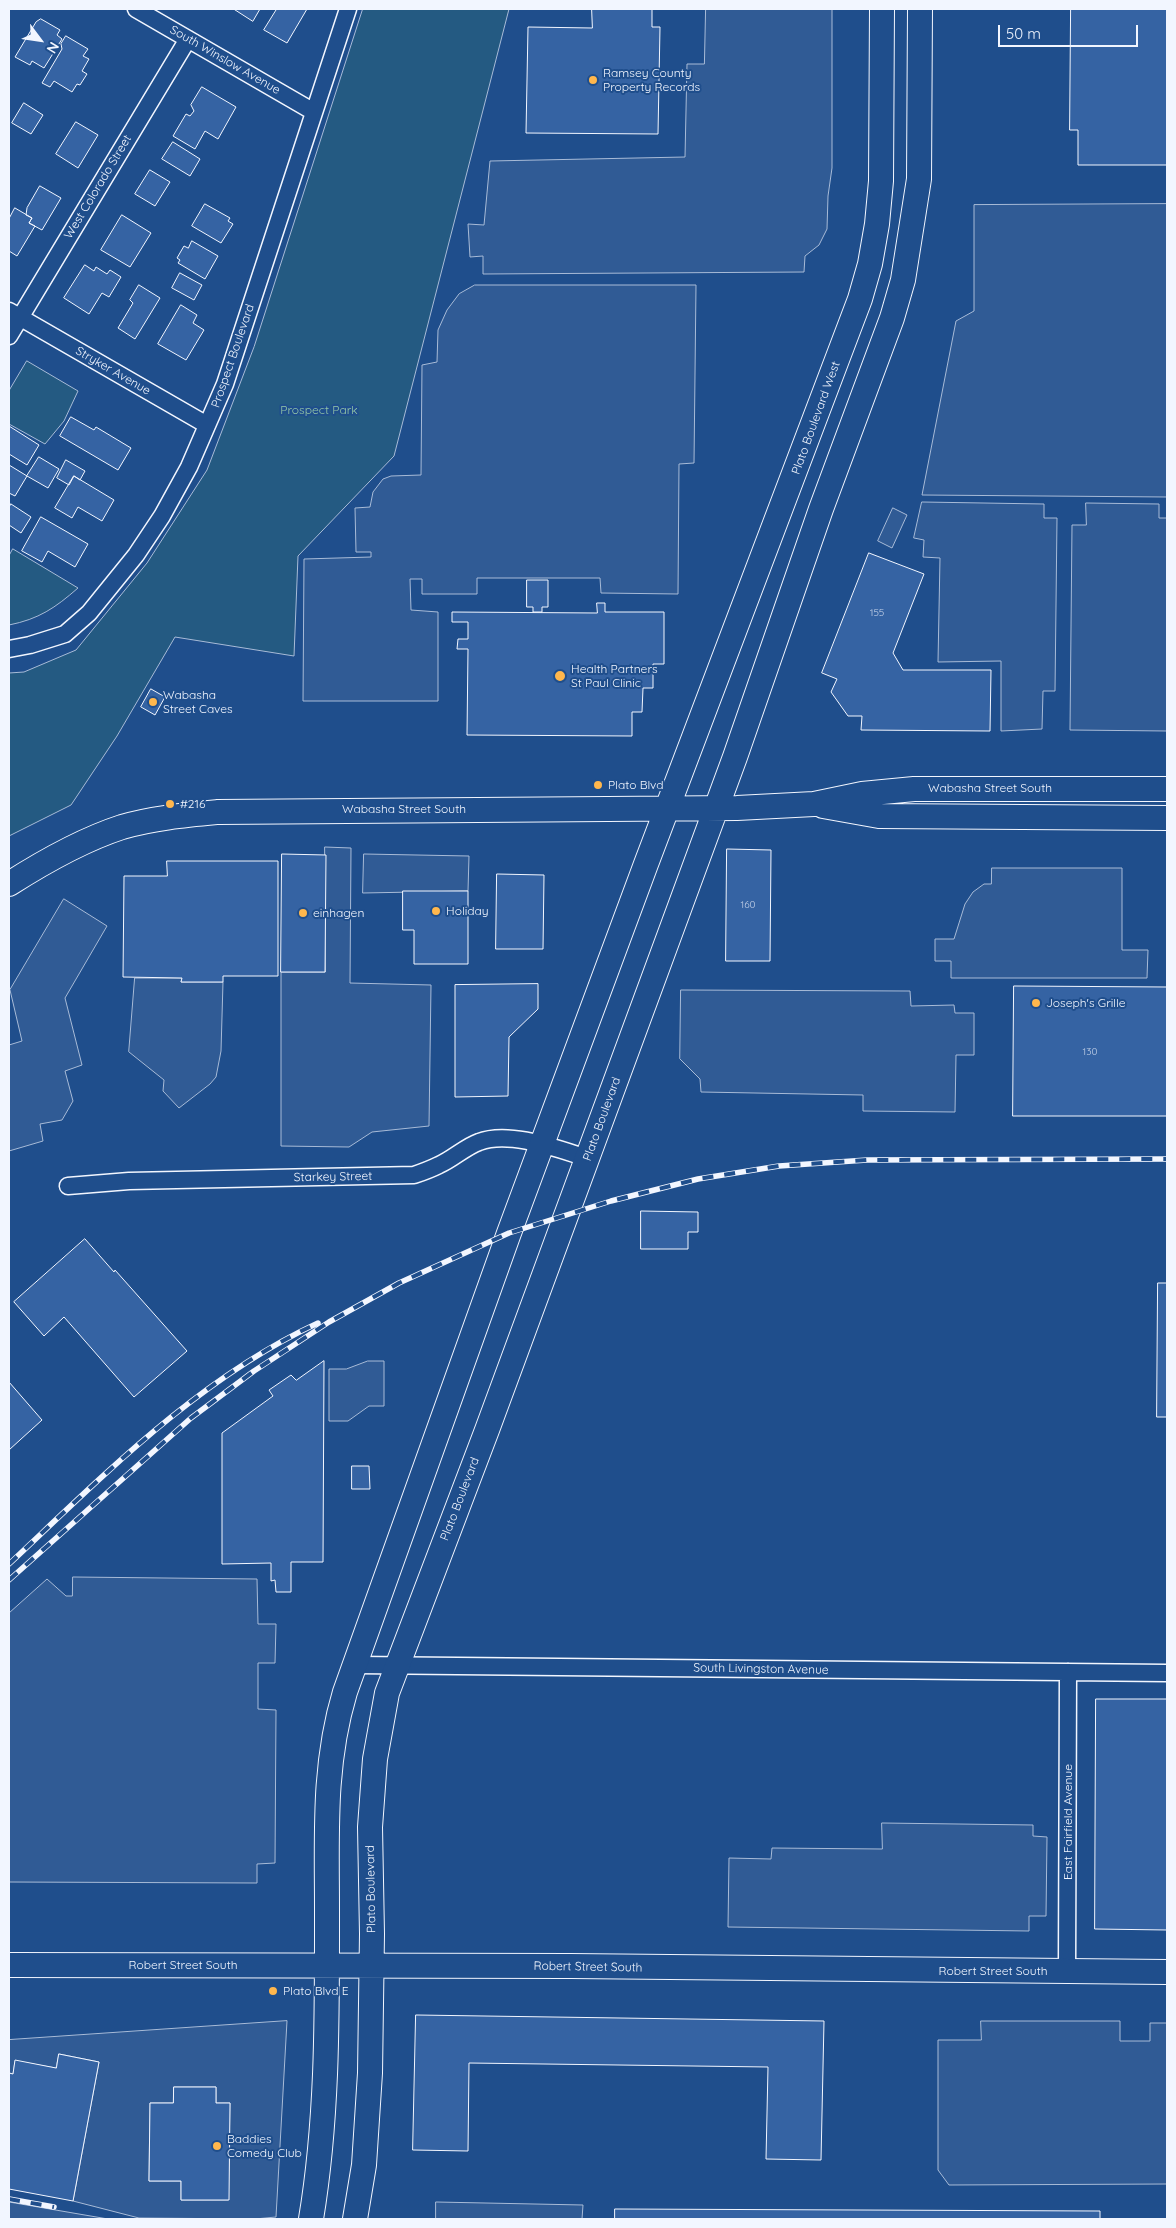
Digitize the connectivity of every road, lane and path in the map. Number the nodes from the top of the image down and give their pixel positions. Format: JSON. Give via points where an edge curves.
{"nodes":[{"id":1,"x":136,"y":9,"type":"edge"},
{"id":2,"x":348,"y":9,"type":"edge"},
{"id":3,"x":882,"y":9,"type":"edge"},
{"id":4,"x":920,"y":9,"type":"edge"},
{"id":5,"x":188,"y":39,"type":"junction"},
{"id":6,"x":314,"y":112,"type":"junction"},
{"id":7,"x":14,"y":314,"type":"edge"},
{"id":8,"x":9,"y":336,"type":"edge"},
{"id":9,"x":207,"y":425,"type":"junction"},
{"id":10,"x":9,"y":649,"type":"edge"},
{"id":11,"x":1167,"y":789,"type":"edge"},
{"id":12,"x":814,"y":804,"type":"junction"},
{"id":13,"x":716,"y":808,"type":"junction"},
{"id":14,"x":666,"y":809,"type":"junction"},
{"id":15,"x":1167,"y":818,"type":"edge"},
{"id":16,"x":9,"y":884,"type":"edge"},
{"id":17,"x":543,"y":1145,"type":"junction"},
{"id":18,"x":587,"y":1158,"type":"junction"},
{"id":19,"x":68,"y":1186,"type":"dead end"},
{"id":20,"x":396,"y":1664,"type":"junction"},
{"id":21,"x":356,"y":1665,"type":"junction"},
{"id":22,"x":1068,"y":1672,"type":"junction"},
{"id":23,"x":1167,"y":1673,"type":"edge"},
{"id":24,"x":9,"y":1965,"type":"edge"},
{"id":25,"x":327,"y":1966,"type":"junction"},
{"id":26,"x":371,"y":1966,"type":"junction"},
{"id":27,"x":1067,"y":1972,"type":"junction"},
{"id":28,"x":1167,"y":1972,"type":"edge"},
{"id":29,"x":311,"y":2219,"type":"edge"},
{"id":30,"x":355,"y":2219,"type":"edge"}],
"edges":[{"from":1,"to":5,"type":"street","name":"South Winslow Avenue"},
{"from":2,"to":6,"type":"street","name":"Prospect Boulevard"},
{"from":3,"to":14,"type":"main road","name":"Plato Boulevard West","via":[[881,181],[870,264],[860,299]]},
{"from":4,"to":13,"type":"main road","via":[[919,179],[904,280]]},
{"from":5,"to":6,"type":"street","name":"South Winslow Avenue"},
{"from":5,"to":7,"type":"street","name":"West Colorado Street"},
{"from":6,"to":9,"type":"street","name":"Prospect Boulevard","via":[[225,384]]},
{"from":7,"to":8,"type":"street","name":"West Colorado Street"},
{"from":7,"to":9,"type":"street","name":"Stryker Avenue"},
{"from":9,"to":10,"type":"street","name":"Prospect Boulevard","via":[[162,516],[136,555],[89,613],[65,634]]},
{"from":11,"to":12,"type":"main road","name":"Wabasha Street South","via":[[914,789]]},
{"from":12,"to":13,"type":"main road","name":"Wabasha Street South"},
{"from":12,"to":15,"type":"main road","name":"Wabasha Street South","via":[[879,816]]},
{"from":13,"to":14,"type":"main road","name":"Wabasha Street South"},
{"from":13,"to":18,"type":"main road","name":"Plato Boulevard"},
{"from":14,"to":16,"type":"main road","name":"Wabasha Street South","via":[[295,810],[187,815],[123,827],[92,839]]},
{"from":14,"to":17,"type":"main road"},
{"from":17,"to":18,"type":"street","name":"Starkey Street"},
{"from":17,"to":19,"type":"street","name":"Starkey Street","via":[[505,1138],[490,1139],[414,1175],[129,1181]]},
{"from":17,"to":21,"type":"main road"},
{"from":18,"to":20,"type":"main road","name":"Plato Boulevard"},
{"from":20,"to":21,"type":"street","name":"South Livingston Avenue"},
{"from":20,"to":22,"type":"street","name":"South Livingston Avenue"},
{"from":20,"to":26,"type":"main road","name":"Plato Boulevard","via":[[379,1728],[372,1789]]},
{"from":21,"to":25,"type":"main road","via":[[335,1726],[331,1754],[327,1826]]},
{"from":22,"to":23,"type":"street","name":"South Livingston Avenue"},
{"from":22,"to":27,"type":"street","name":"East Fairfield Avenue"},
{"from":24,"to":25,"type":"main road","name":"Robert Street South"},
{"from":25,"to":26,"type":"main road","name":"Robert Street South"},
{"from":25,"to":29,"type":"main road","via":[[324,2100],[320,2160]]},
{"from":26,"to":27,"type":"main road","name":"Robert Street South"},
{"from":26,"to":30,"type":"main road","name":"Plato Boulevard","via":[[369,2096],[364,2165]]},
{"from":27,"to":28,"type":"main road","name":"Robert Street South"}]}
